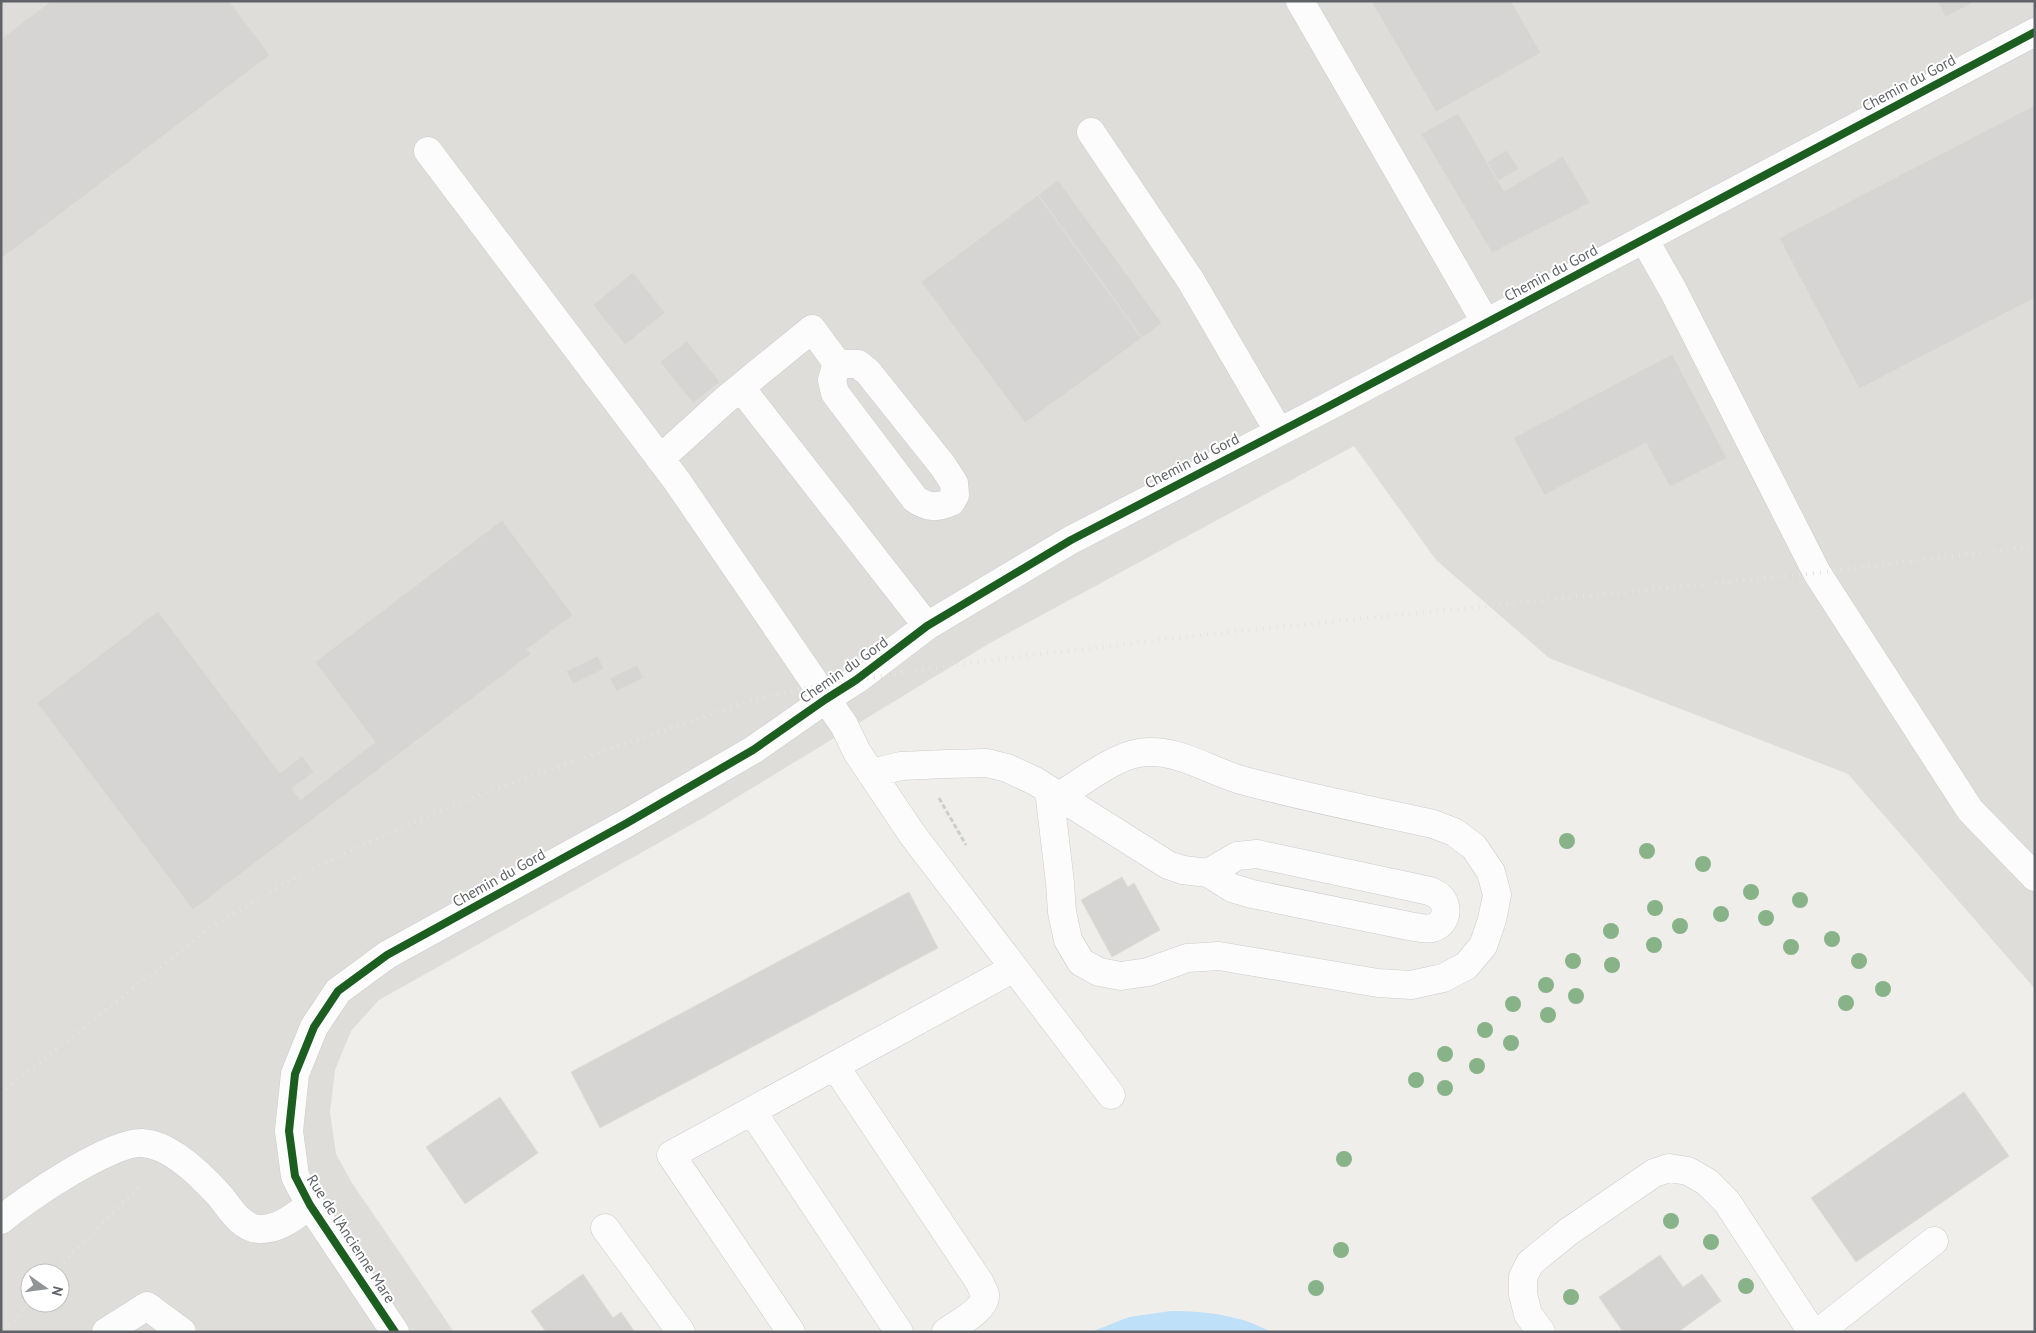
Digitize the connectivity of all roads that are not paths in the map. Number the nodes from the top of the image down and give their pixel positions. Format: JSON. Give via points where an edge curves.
{"nodes":[{"id":1,"x":1300,"y":1,"type":"edge"},
{"id":2,"x":2035,"y":32,"type":"edge"},
{"id":3,"x":1091,"y":132,"type":"dead end"},
{"id":4,"x":428,"y":152,"type":"dead end"},
{"id":5,"x":1644,"y":239,"type":"junction"},
{"id":6,"x":1486,"y":323,"type":"junction"},
{"id":7,"x":837,"y":363,"type":"junction"},
{"id":8,"x":740,"y":388,"type":"junction"},
{"id":9,"x":1279,"y":432,"type":"junction"},
{"id":10,"x":660,"y":458,"type":"junction"},
{"id":11,"x":927,"y":626,"type":"junction"},
{"id":12,"x":826,"y":699,"type":"junction"},
{"id":13,"x":871,"y":773,"type":"junction"},
{"id":14,"x":1054,"y":793,"type":"junction"},
{"id":15,"x":1208,"y":873,"type":"junction"},
{"id":16,"x":2035,"y":877,"type":"edge"},
{"id":17,"x":387,"y":955,"type":"joint"},
{"id":18,"x":1014,"y":968,"type":"junction"},
{"id":19,"x":835,"y":1066,"type":"junction"},
{"id":20,"x":1111,"y":1095,"type":"dead end"},
{"id":21,"x":752,"y":1111,"type":"junction"},
{"id":22,"x":310,"y":1205,"type":"junction"},
{"id":23,"x":1,"y":1220,"type":"edge"},
{"id":24,"x":605,"y":1228,"type":"dead end"},
{"id":25,"x":1934,"y":1240,"type":"dead end"},
{"id":26,"x":106,"y":1332,"type":"edge"},
{"id":27,"x":182,"y":1332,"type":"edge"},
{"id":28,"x":395,"y":1332,"type":"edge"},
{"id":29,"x":681,"y":1332,"type":"edge"},
{"id":30,"x":791,"y":1332,"type":"edge"},
{"id":31,"x":899,"y":1332,"type":"edge"},
{"id":32,"x":946,"y":1332,"type":"edge"},
{"id":33,"x":1541,"y":1332,"type":"edge"},
{"id":34,"x":1812,"y":1332,"type":"edge"},
{"id":35,"x":1819,"y":1332,"type":"edge"}],
"edges":[{"from":1,"to":6,"type":"street"},
{"from":2,"to":5,"type":"street","name":"Chemin du Gord"},
{"from":3,"to":9,"type":"street","via":[[1192,281]]},
{"from":4,"to":10,"type":"street"},
{"from":5,"to":6,"type":"street","name":"Chemin du Gord"},
{"from":5,"to":16,"type":"street","via":[[1817,573],[1970,810]]},
{"from":6,"to":9,"type":"street","name":"Chemin du Gord"},
{"from":7,"to":7,"type":"street","via":[[832,380],[835,393],[915,499],[923,505],[938,507],[951,502],[955,495],[954,483],[868,372],[858,364]]},
{"from":7,"to":8,"type":"street","via":[[812,329]]},
{"from":8,"to":10,"type":"street"},
{"from":8,"to":11,"type":"street"},
{"from":9,"to":11,"type":"street","name":"Chemin du Gord","via":[[1072,540]]},
{"from":10,"to":12,"type":"street"},
{"from":11,"to":12,"type":"street","name":"Chemin du Gord"},
{"from":12,"to":13,"type":"street"},
{"from":12,"to":17,"type":"street","name":"Chemin du Gord","via":[[753,750]]},
{"from":13,"to":14,"type":"street","via":[[901,766],[987,764],[1007,768]]},
{"from":13,"to":18,"type":"street","via":[[912,834]]},
{"from":14,"to":14,"type":"street","via":[[1137,753],[1160,752],[1239,779],[1434,824],[1454,832],[1474,846],[1491,872],[1497,895],[1492,920],[1483,946],[1466,966],[1443,978],[1411,985],[1378,983],[1219,956],[1187,958],[1148,972],[1121,976],[1099,972],[1081,962],[1068,940],[1062,912]]},
{"from":14,"to":15,"type":"street","via":[[1168,865]]},
{"from":15,"to":15,"type":"street","via":[[1232,888],[1252,894],[1409,926],[1430,929],[1439,926],[1444,919],[1445,906],[1440,896],[1430,891],[1257,854],[1238,856]]},
{"from":17,"to":22,"type":"street","name":"Rue de l'Ancienne Mare","via":[[338,991],[314,1027],[294,1074],[290,1140],[295,1176]]},
{"from":18,"to":19,"type":"street"},
{"from":18,"to":20,"type":"street"},
{"from":19,"to":21,"type":"street"},
{"from":19,"to":32,"type":"street","via":[[980,1283],[984,1303]]},
{"from":21,"to":30,"type":"street","via":[[671,1155]]},
{"from":21,"to":31,"type":"street"},
{"from":22,"to":23,"type":"street","via":[[280,1226],[258,1229],[244,1224],[180,1158],[160,1146],[142,1142],[122,1147],[72,1171]]},
{"from":22,"to":28,"type":"street","name":"Rue de l'Ancienne Mare"},
{"from":24,"to":29,"type":"street"},
{"from":25,"to":35,"type":"street"},
{"from":26,"to":27,"type":"street","via":[[147,1306]]},
{"from":33,"to":34,"type":"street","via":[[1528,1314],[1523,1294],[1523,1277],[1530,1262],[1646,1178],[1670,1168],[1695,1174],[1727,1202]]}]}
